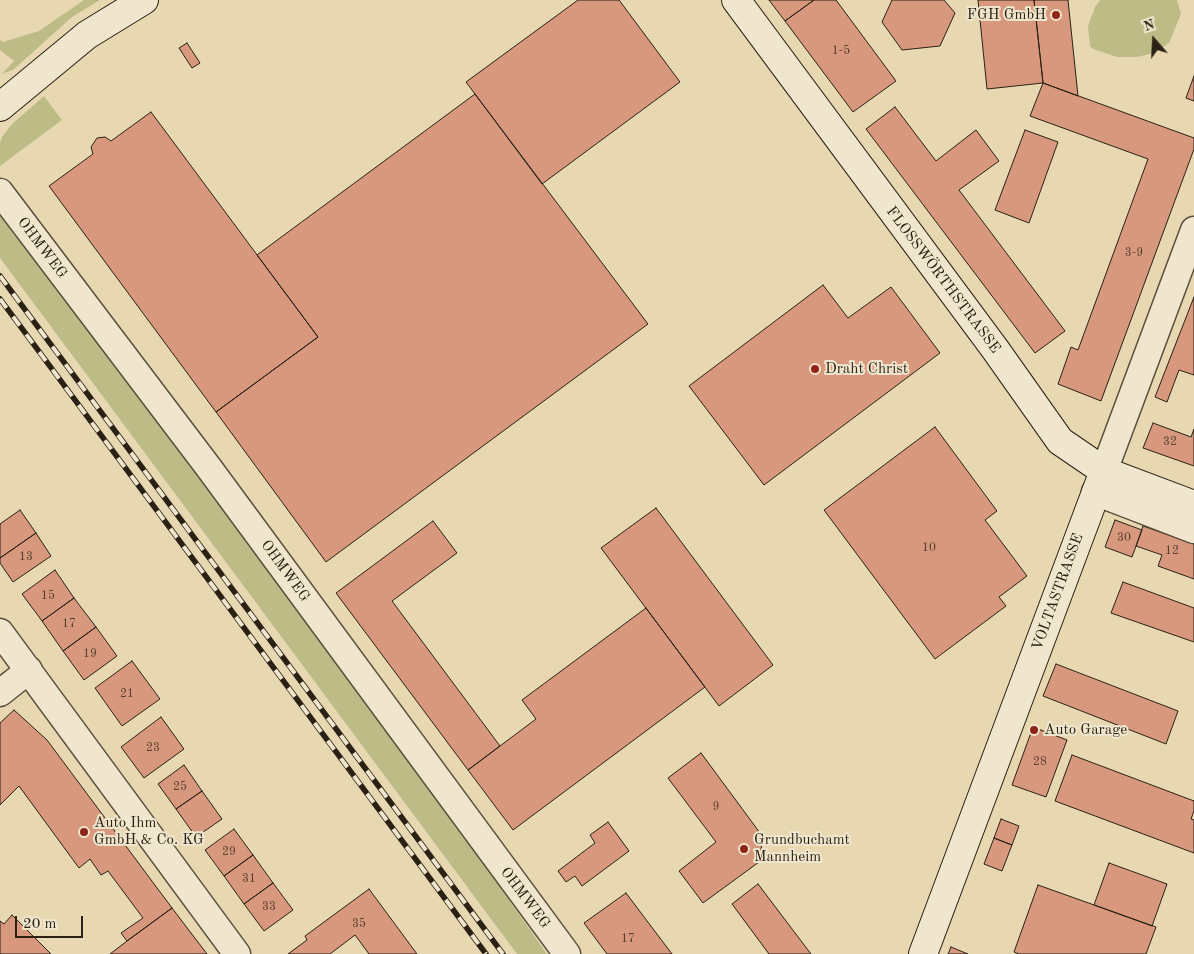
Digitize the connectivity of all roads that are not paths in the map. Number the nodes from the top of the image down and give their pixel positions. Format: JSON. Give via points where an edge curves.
{"nodes":[{"id":1,"x":144,"y":0,"type":"edge"},
{"id":2,"x":736,"y":0,"type":"edge"},
{"id":3,"x":0,"y":107,"type":"edge"},
{"id":4,"x":0,"y":192,"type":"edge"},
{"id":5,"x":1194,"y":230,"type":"edge"},
{"id":6,"x":1099,"y":482,"type":"junction"},
{"id":7,"x":1194,"y":504,"type":"edge"},
{"id":8,"x":1194,"y":530,"type":"edge"},
{"id":9,"x":0,"y":632,"type":"edge"},
{"id":10,"x":28,"y":670,"type":"junction"},
{"id":11,"x":0,"y":693,"type":"edge"},
{"id":12,"x":236,"y":954,"type":"edge"},
{"id":13,"x":567,"y":954,"type":"edge"},
{"id":14,"x":923,"y":954,"type":"edge"}],
"edges":[{"from":1,"to":3,"type":"street","via":[[88,35]]},
{"from":2,"to":6,"type":"street","name":"FLOSSWÖRTHSTRASSE","via":[[1060,441]]},
{"from":4,"to":13,"type":"street","name":"OHMWEG","via":[[209,468]]},
{"from":5,"to":6,"type":"street","name":"VOLTASTRASSE"},
{"from":6,"to":7,"type":"street","name":"FLOSSWÖRTHSTRASSE"},
{"from":6,"to":8,"type":"street","name":"FLOSSWÖRTHSTRASSE"},
{"from":6,"to":14,"type":"street","name":"VOLTASTRASSE"},
{"from":9,"to":10,"type":"street"},
{"from":10,"to":11,"type":"street"},
{"from":10,"to":12,"type":"street"}]}
